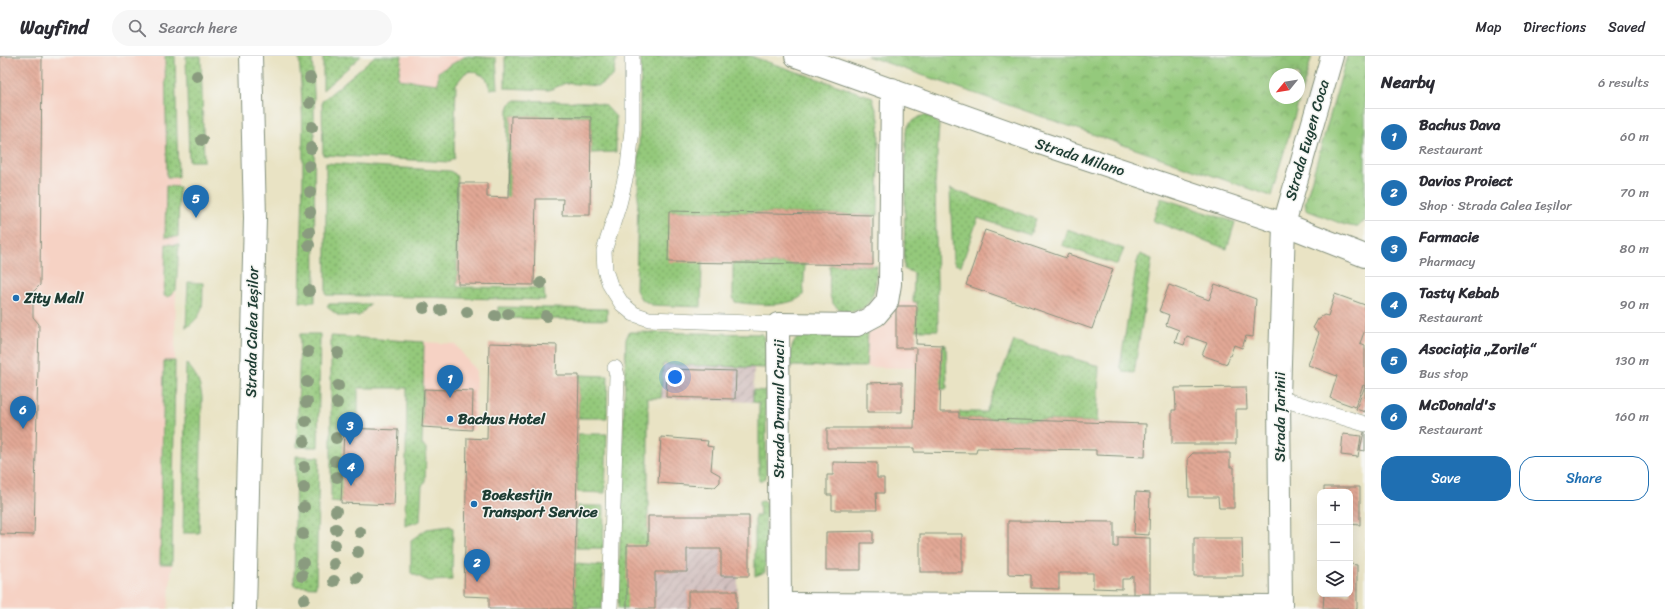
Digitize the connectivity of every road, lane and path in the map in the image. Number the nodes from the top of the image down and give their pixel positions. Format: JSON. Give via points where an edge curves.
{"nodes":[{"id":1,"x":251,"y":56,"type":"edge"},
{"id":2,"x":632,"y":56,"type":"edge"},
{"id":3,"x":796,"y":56,"type":"edge"},
{"id":4,"x":1332,"y":56,"type":"edge"},
{"id":5,"x":892,"y":89,"type":"junction"},
{"id":6,"x":1284,"y":224,"type":"junction"},
{"id":7,"x":1365,"y":256,"type":"edge"},
{"id":8,"x":778,"y":324,"type":"junction"},
{"id":9,"x":615,"y":368,"type":"dead end"},
{"id":10,"x":1279,"y":398,"type":"junction"},
{"id":11,"x":1365,"y":424,"type":"edge"},
{"id":12,"x":780,"y":607,"type":"edge"},
{"id":13,"x":1281,"y":608,"type":"edge"},
{"id":14,"x":245,"y":609,"type":"edge"},
{"id":15,"x":610,"y":609,"type":"edge"}],
"edges":[{"from":1,"to":14,"type":"street","name":"Strada Calea Ieșilor","via":[[255,218]]},
{"from":2,"to":8,"type":"lane","via":[[632,130],[628,167],[604,251],[605,270],[610,285],[622,304],[634,314],[649,319]]},
{"from":3,"to":5,"type":"street","name":"Strada Milano"},
{"from":4,"to":6,"type":"street","name":"Strada Eugen Coca"},
{"from":5,"to":6,"type":"street","name":"Strada Milano","via":[[1037,142]]},
{"from":5,"to":8,"type":"street","name":"Strada Drumul Crucii","via":[[890,284],[887,302],[876,315],[857,325]]},
{"from":6,"to":7,"type":"street","name":"Strada Milano"},
{"from":6,"to":10,"type":"street","name":"Strada Țarinii"},
{"from":8,"to":12,"type":"street","name":"Strada Drumul Crucii"},
{"from":9,"to":15,"type":"lane","via":[[617,375]]},
{"from":10,"to":11,"type":"lane"},
{"from":10,"to":13,"type":"street","name":"Strada Țarinii"},
{"from":12,"to":13,"type":"street"}]}
